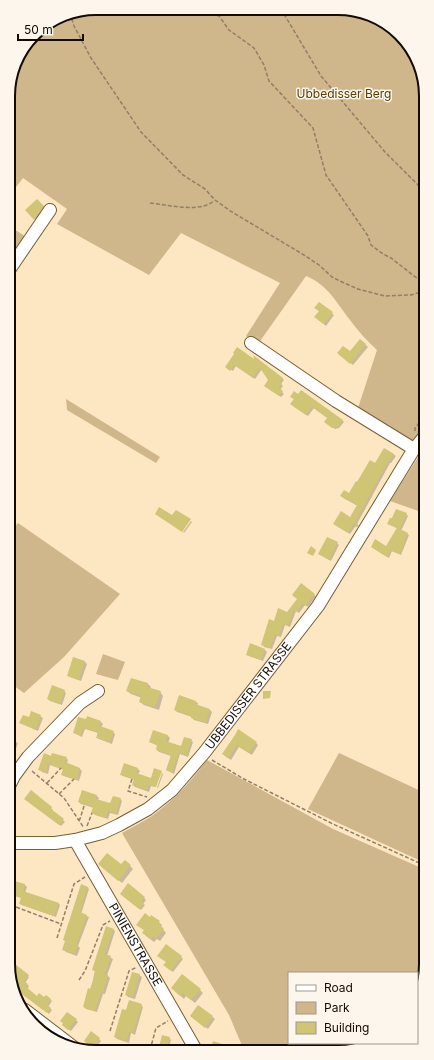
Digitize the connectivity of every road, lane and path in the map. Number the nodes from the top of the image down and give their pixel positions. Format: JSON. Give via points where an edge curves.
{"nodes":[{"id":1,"x":285,"y":15,"type":"edge"},
{"id":2,"x":219,"y":16,"type":"edge"},
{"id":3,"x":72,"y":19,"type":"edge"},
{"id":4,"x":419,"y":186,"type":"edge"},
{"id":5,"x":215,"y":200,"type":"junction"},
{"id":6,"x":150,"y":203,"type":"dead end"},
{"id":7,"x":50,"y":210,"type":"dead end"},
{"id":8,"x":15,"y":261,"type":"edge"},
{"id":9,"x":419,"y":280,"type":"edge"},
{"id":10,"x":419,"y":293,"type":"edge"},
{"id":11,"x":251,"y":343,"type":"dead end"},
{"id":12,"x":419,"y":423,"type":"edge"},
{"id":13,"x":415,"y":428,"type":"dead end"},
{"id":14,"x":419,"y":443,"type":"edge"},
{"id":15,"x":414,"y":449,"type":"junction"},
{"id":16,"x":98,"y":691,"type":"dead end"},
{"id":17,"x":204,"y":753,"type":"junction"},
{"id":18,"x":23,"y":763,"type":"junction"},
{"id":19,"x":61,"y":768,"type":"dead end"},
{"id":20,"x":15,"y":775,"type":"edge"},
{"id":21,"x":74,"y":779,"type":"dead end"},
{"id":22,"x":132,"y":779,"type":"dead end"},
{"id":23,"x":46,"y":783,"type":"junction"},
{"id":24,"x":58,"y":794,"type":"junction"},
{"id":25,"x":157,"y":803,"type":"junction"},
{"id":26,"x":84,"y":806,"type":"dead end"},
{"id":27,"x":92,"y":813,"type":"dead end"},
{"id":28,"x":78,"y":820,"type":"junction"},
{"id":29,"x":75,"y":840,"type":"junction"},
{"id":30,"x":15,"y":843,"type":"edge"},
{"id":31,"x":419,"y":863,"type":"edge"},
{"id":32,"x":93,"y":872,"type":"junction"},
{"id":33,"x":15,"y":907,"type":"edge"},
{"id":34,"x":118,"y":915,"type":"junction"},
{"id":35,"x":61,"y":924,"type":"junction"},
{"id":36,"x":57,"y":938,"type":"dead end"},
{"id":37,"x":145,"y":962,"type":"junction"},
{"id":38,"x":79,"y":980,"type":"dead end"},
{"id":39,"x":177,"y":1016,"type":"junction"},
{"id":40,"x":110,"y":1031,"type":"dead end"},
{"id":41,"x":151,"y":1045,"type":"edge"},
{"id":42,"x":193,"y":1045,"type":"edge"}],
"edges":[{"from":1,"to":4,"type":"path","via":[[321,76],[385,152]]},
{"from":2,"to":9,"type":"path","via":[[229,30],[254,48],[264,65],[269,81],[313,128],[326,175],[368,236],[371,245]]},
{"from":3,"to":5,"type":"path","via":[[91,58],[141,132],[183,175],[205,189]]},
{"from":5,"to":6,"type":"path","via":[[210,204],[186,208]]},
{"from":5,"to":10,"type":"path","via":[[304,255],[332,277],[358,289],[385,296]]},
{"from":7,"to":8,"type":"street"},
{"from":11,"to":15,"type":"street","via":[[336,401]]},
{"from":12,"to":13,"type":"path"},
{"from":14,"to":15,"type":"street","name":"UBBEDISSER STRASSE"},
{"from":15,"to":17,"type":"street","name":"UBBEDISSER STRASSE","via":[[318,606]]},
{"from":16,"to":18,"type":"street","via":[[80,703]]},
{"from":17,"to":25,"type":"street","name":"UBBEDISSER STRASSE","via":[[172,790]]},
{"from":17,"to":31,"type":"path","via":[[244,779],[332,824]]},
{"from":18,"to":20,"type":"street"},
{"from":18,"to":23,"type":"path"},
{"from":19,"to":23,"type":"path"},
{"from":21,"to":24,"type":"path"},
{"from":22,"to":25,"type":"path","via":[[128,791],[153,799]]},
{"from":23,"to":24,"type":"path"},
{"from":24,"to":28,"type":"path","via":[[64,798]]},
{"from":25,"to":29,"type":"street","name":"UBBEDISSER STRASSE","via":[[119,825]]},
{"from":26,"to":28,"type":"path"},
{"from":27,"to":28,"type":"path","via":[[88,826],[84,828]]},
{"from":29,"to":30,"type":"street","name":"UBBEDISSER STRASSE"},
{"from":29,"to":32,"type":"street","name":"PINIENSTRASSE"},
{"from":32,"to":34,"type":"street","name":"PINIENSTRASSE"},
{"from":32,"to":35,"type":"path","via":[[74,884]]},
{"from":33,"to":35,"type":"path"},
{"from":34,"to":37,"type":"street","name":"PINIENSTRASSE"},
{"from":34,"to":38,"type":"path","via":[[103,925]]},
{"from":35,"to":36,"type":"path"},
{"from":37,"to":39,"type":"street","name":"PINIENSTRASSE"},
{"from":37,"to":40,"type":"path","via":[[130,971]]},
{"from":39,"to":41,"type":"path","via":[[156,1028]]},
{"from":39,"to":42,"type":"street","name":"PINIENSTRASSE"}]}
